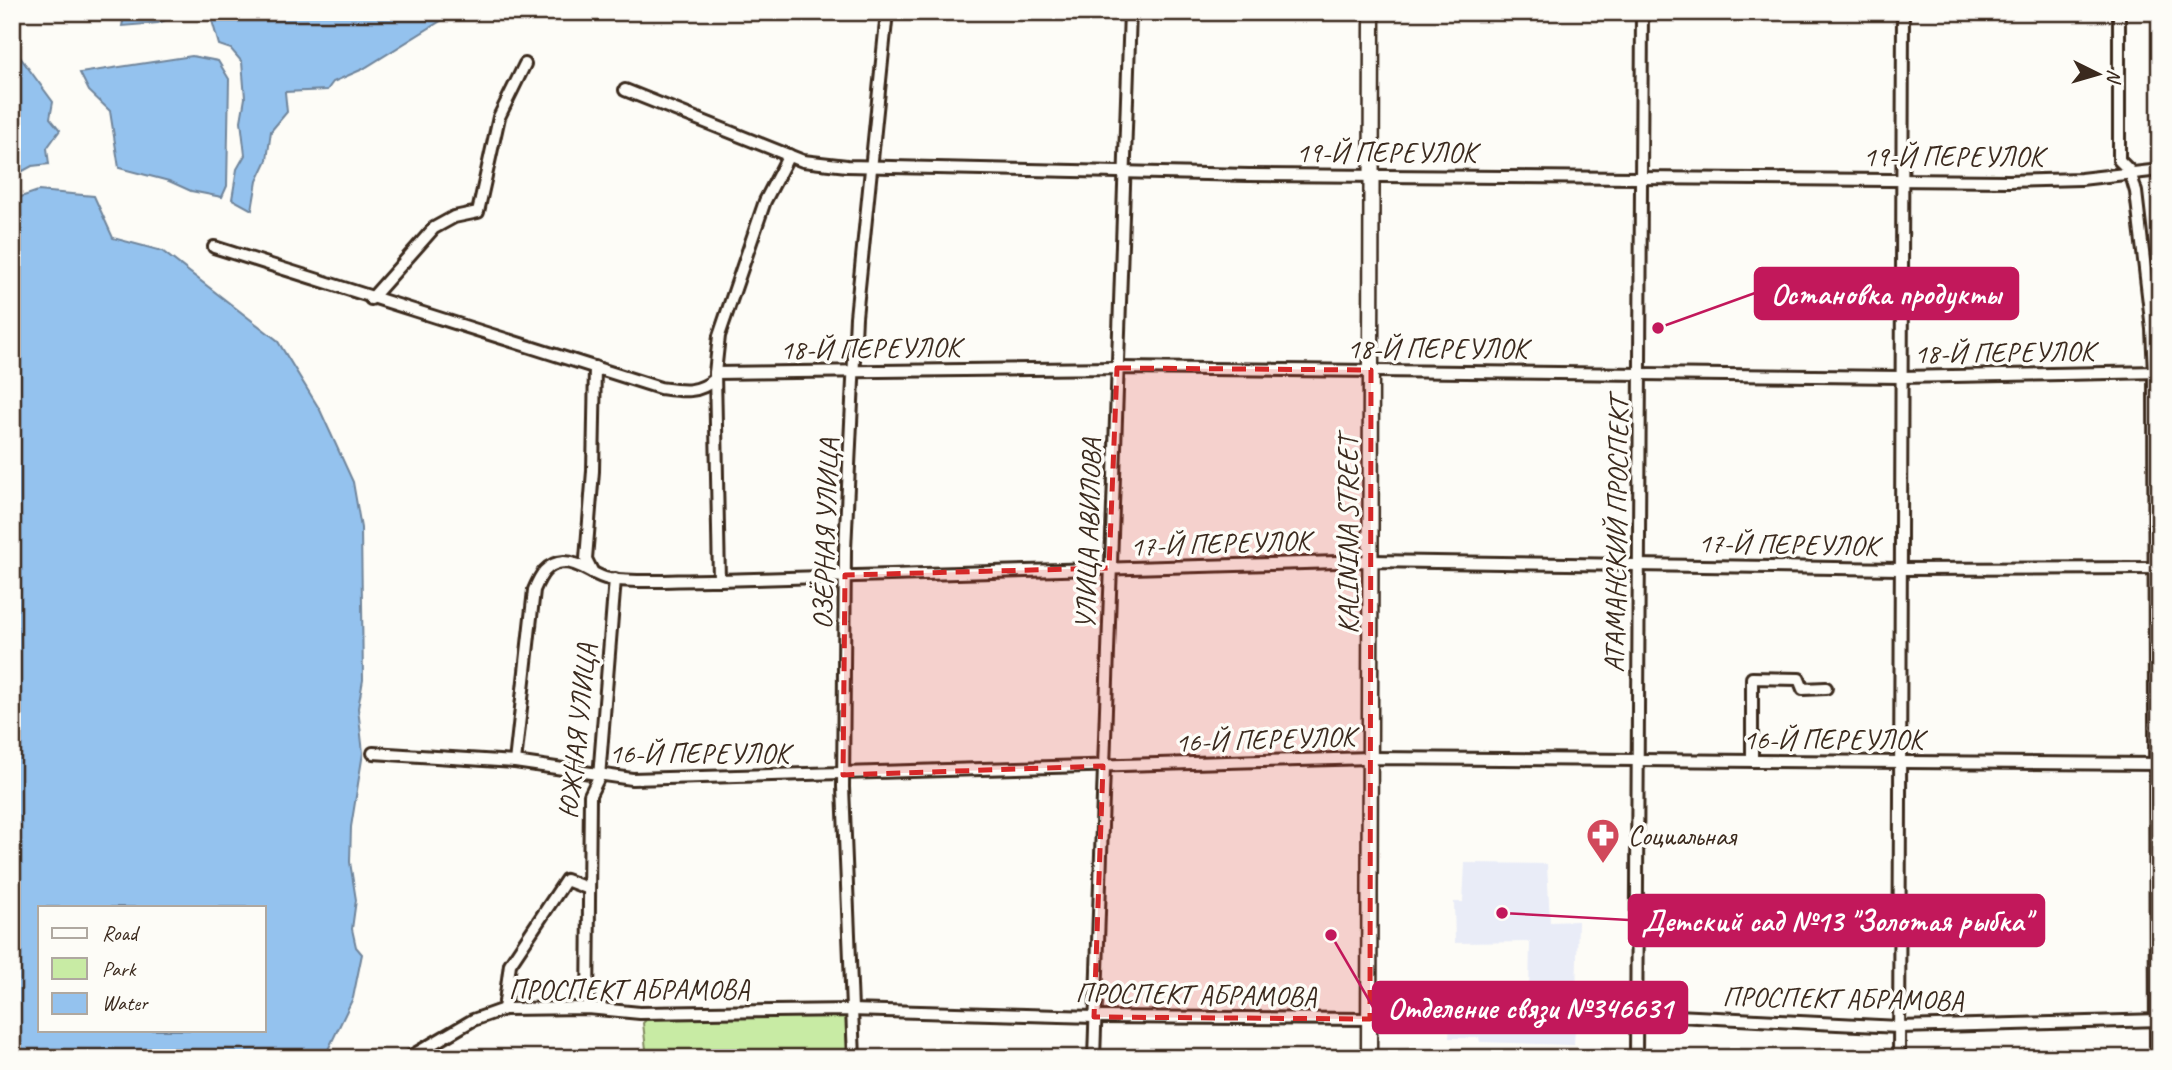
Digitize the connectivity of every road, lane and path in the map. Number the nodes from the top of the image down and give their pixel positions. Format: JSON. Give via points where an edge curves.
{"nodes":[{"id":1,"x":887,"y":12,"type":"edge"},
{"id":2,"x":1130,"y":12,"type":"edge"},
{"id":3,"x":1372,"y":12,"type":"edge"},
{"id":4,"x":1642,"y":12,"type":"edge"},
{"id":5,"x":1903,"y":12,"type":"edge"},
{"id":6,"x":2119,"y":12,"type":"edge"},
{"id":7,"x":526,"y":64,"type":"dead end"},
{"id":8,"x":625,"y":90,"type":"dead end"},
{"id":9,"x":789,"y":155,"type":"junction"},
{"id":10,"x":873,"y":167,"type":"junction"},
{"id":11,"x":2160,"y":170,"type":"edge"},
{"id":12,"x":1125,"y":172,"type":"junction"},
{"id":13,"x":2130,"y":172,"type":"junction"},
{"id":14,"x":1372,"y":175,"type":"junction"},
{"id":15,"x":1641,"y":176,"type":"junction"},
{"id":16,"x":1902,"y":178,"type":"junction"},
{"id":17,"x":214,"y":247,"type":"dead end"},
{"id":18,"x":370,"y":299,"type":"junction"},
{"id":19,"x":595,"y":367,"type":"junction"},
{"id":20,"x":1117,"y":368,"type":"junction"},
{"id":21,"x":853,"y":369,"type":"junction"},
{"id":22,"x":1371,"y":370,"type":"junction"},
{"id":23,"x":1641,"y":372,"type":"junction"},
{"id":24,"x":2157,"y":372,"type":"edge"},
{"id":25,"x":715,"y":376,"type":"junction"},
{"id":26,"x":1901,"y":377,"type":"junction"},
{"id":27,"x":1371,"y":561,"type":"junction"},
{"id":28,"x":1639,"y":564,"type":"junction"},
{"id":29,"x":1109,"y":568,"type":"junction"},
{"id":30,"x":2158,"y":568,"type":"edge"},
{"id":31,"x":1900,"y":569,"type":"junction"},
{"id":32,"x":541,"y":573,"type":"joint"},
{"id":33,"x":845,"y":575,"type":"junction"},
{"id":34,"x":598,"y":577,"type":"junction"},
{"id":35,"x":615,"y":579,"type":"junction"},
{"id":36,"x":719,"y":580,"type":"junction"},
{"id":37,"x":1826,"y":688,"type":"dead end"},
{"id":38,"x":373,"y":753,"type":"dead end"},
{"id":39,"x":1371,"y":758,"type":"junction"},
{"id":40,"x":1637,"y":761,"type":"junction"},
{"id":41,"x":1752,"y":761,"type":"junction"},
{"id":42,"x":516,"y":762,"type":"junction"},
{"id":43,"x":1899,"y":762,"type":"junction"},
{"id":44,"x":2158,"y":764,"type":"edge"},
{"id":45,"x":1103,"y":766,"type":"junction"},
{"id":46,"x":843,"y":775,"type":"junction"},
{"id":47,"x":599,"y":777,"type":"junction"},
{"id":48,"x":587,"y":888,"type":"junction"},
{"id":49,"x":587,"y":1008,"type":"junction"},
{"id":50,"x":504,"y":1009,"type":"junction"},
{"id":51,"x":850,"y":1010,"type":"junction"},
{"id":52,"x":1636,"y":1014,"type":"junction"},
{"id":53,"x":1094,"y":1017,"type":"junction"},
{"id":54,"x":1370,"y":1019,"type":"junction"},
{"id":55,"x":2158,"y":1020,"type":"edge"},
{"id":56,"x":1899,"y":1027,"type":"junction"},
{"id":57,"x":408,"y":1058,"type":"edge"},
{"id":58,"x":854,"y":1058,"type":"edge"},
{"id":59,"x":1094,"y":1058,"type":"edge"},
{"id":60,"x":1370,"y":1058,"type":"edge"},
{"id":61,"x":1636,"y":1058,"type":"edge"},
{"id":62,"x":1899,"y":1058,"type":"edge"},
{"id":63,"x":2156,"y":1058,"type":"edge"}],
"edges":[{"from":1,"to":10,"type":"street","name":"ОЗЁРНАЯ УЛИЦА"},
{"from":2,"to":12,"type":"street","name":"УЛИЦА АВИЛОВА"},
{"from":3,"to":14,"type":"main road","name":"KALININA STREET"},
{"from":4,"to":15,"type":"street","name":"АТАМАНСКИЙ ПРОСПЕКТ"},
{"from":5,"to":16,"type":"street"},
{"from":6,"to":13,"type":"street","via":[[2119,160]]},
{"from":7,"to":18,"type":"street","via":[[499,117],[478,212],[454,217],[434,228]]},
{"from":8,"to":9,"type":"street","name":"19-Й ПЕРЕУЛОК"},
{"from":9,"to":10,"type":"street","name":"19-Й ПЕРЕУЛОК","via":[[803,161]]},
{"from":9,"to":25,"type":"street","via":[[765,201],[747,251],[719,337]]},
{"from":10,"to":12,"type":"street","name":"19-Й ПЕРЕУЛОК"},
{"from":10,"to":21,"type":"street","name":"ОЗЁРНАЯ УЛИЦА"},
{"from":11,"to":13,"type":"street","name":"19-Й ПЕРЕУЛОК"},
{"from":12,"to":14,"type":"street","name":"19-Й ПЕРЕУЛОК"},
{"from":12,"to":20,"type":"street","name":"УЛИЦА АВИЛОВА"},
{"from":13,"to":16,"type":"street","name":"19-Й ПЕРЕУЛОК","via":[[2009,181]]},
{"from":13,"to":24,"type":"street"},
{"from":14,"to":15,"type":"street","name":"19-Й ПЕРЕУЛОК"},
{"from":14,"to":22,"type":"main road","name":"KALININA STREET"},
{"from":15,"to":16,"type":"street","name":"19-Й ПЕРЕУЛОК"},
{"from":15,"to":23,"type":"street","name":"АТАМАНСКИЙ ПРОСПЕКТ"},
{"from":16,"to":26,"type":"street"},
{"from":17,"to":18,"type":"street","name":"18-Й ПЕРЕУЛОК"},
{"from":18,"to":19,"type":"street","name":"18-Й ПЕРЕУЛОК"},
{"from":19,"to":25,"type":"street","name":"18-Й ПЕРЕУЛОК","via":[[682,391],[704,389]]},
{"from":19,"to":34,"type":"street","via":[[586,559]]},
{"from":20,"to":21,"type":"street","name":"18-Й ПЕРЕУЛОК"},
{"from":20,"to":22,"type":"street","name":"18-Й ПЕРЕУЛОК"},
{"from":20,"to":29,"type":"street","name":"УЛИЦА АВИЛОВА"},
{"from":21,"to":25,"type":"street","name":"18-Й ПЕРЕУЛОК"},
{"from":21,"to":33,"type":"street","name":"ОЗЁРНАЯ УЛИЦА"},
{"from":22,"to":23,"type":"street","name":"18-Й ПЕРЕУЛОК"},
{"from":22,"to":27,"type":"main road","name":"KALININA STREET"},
{"from":23,"to":26,"type":"street","name":"18-Й ПЕРЕУЛОК"},
{"from":23,"to":28,"type":"street","name":"АТАМАНСКИЙ ПРОСПЕКТ"},
{"from":24,"to":26,"type":"street","name":"18-Й ПЕРЕУЛОК"},
{"from":24,"to":30,"type":"street"},
{"from":25,"to":36,"type":"street"},
{"from":26,"to":31,"type":"street"},
{"from":27,"to":28,"type":"street","name":"17-Й ПЕРЕУЛОК"},
{"from":27,"to":29,"type":"street","name":"17-Й ПЕРЕУЛОК"},
{"from":27,"to":39,"type":"main road","name":"KALININA STREET"},
{"from":28,"to":31,"type":"street","name":"17-Й ПЕРЕУЛОК"},
{"from":28,"to":40,"type":"street","name":"АТАМАНСКИЙ ПРОСПЕКТ"},
{"from":29,"to":33,"type":"street","name":"17-Й ПЕРЕУЛОК"},
{"from":29,"to":45,"type":"street","name":"УЛИЦА АВИЛОВА"},
{"from":30,"to":31,"type":"street","name":"17-Й ПЕРЕУЛОК"},
{"from":30,"to":44,"type":"street"},
{"from":31,"to":43,"type":"street"},
{"from":32,"to":34,"type":"street","name":"17-Й ПЕРЕУЛОК","via":[[565,562]]},
{"from":32,"to":42,"type":"street","name":"ЮЖНАЯ УЛИЦА","via":[[530,613]]},
{"from":33,"to":36,"type":"street","name":"17-Й ПЕРЕУЛОК"},
{"from":33,"to":46,"type":"street","name":"ОЗЁРНАЯ УЛИЦА"},
{"from":34,"to":35,"type":"street","name":"17-Й ПЕРЕУЛОК"},
{"from":35,"to":36,"type":"street","name":"17-Й ПЕРЕУЛОК"},
{"from":35,"to":47,"type":"street","name":"ЮЖНАЯ УЛИЦА"},
{"from":37,"to":41,"type":"street","via":[[1803,689],[1800,679],[1752,678]]},
{"from":38,"to":42,"type":"street","name":"16-Й ПЕРЕУЛОК"},
{"from":39,"to":40,"type":"street","name":"16-Й ПЕРЕУЛОК"},
{"from":39,"to":45,"type":"street","name":"16-Й ПЕРЕУЛОК"},
{"from":39,"to":54,"type":"main road","name":"KALININA STREET"},
{"from":40,"to":41,"type":"street","name":"16-Й ПЕРЕУЛОК"},
{"from":40,"to":52,"type":"street","name":"АТАМАНСКИЙ ПРОСПЕКТ"},
{"from":41,"to":43,"type":"street","name":"16-Й ПЕРЕУЛОК"},
{"from":42,"to":47,"type":"street","name":"16-Й ПЕРЕУЛОК"},
{"from":43,"to":44,"type":"street","name":"16-Й ПЕРЕУЛОК"},
{"from":43,"to":56,"type":"street"},
{"from":44,"to":55,"type":"street"},
{"from":45,"to":46,"type":"street","name":"16-Й ПЕРЕУЛОК"},
{"from":45,"to":53,"type":"street","name":"УЛИЦА АВИЛОВА"},
{"from":46,"to":47,"type":"street","name":"16-Й ПЕРЕУЛОК"},
{"from":46,"to":51,"type":"street","name":"ОЗЁРНАЯ УЛИЦА"},
{"from":47,"to":48,"type":"street","name":"ЮЖНАЯ УЛИЦА","via":[[590,795]]},
{"from":48,"to":49,"type":"street","name":"ЮЖНАЯ УЛИЦА"},
{"from":48,"to":50,"type":"street","via":[[566,880],[536,923],[510,964]]},
{"from":49,"to":50,"type":"street","name":"ПРОСПЕКТ АБРАМОВА"},
{"from":49,"to":51,"type":"street","name":"ПРОСПЕКТ АБРАМОВА","via":[[640,1013]]},
{"from":50,"to":57,"type":"street","name":"ПРОСПЕКТ АБРАМОВА","via":[[473,1020]]},
{"from":51,"to":53,"type":"street","name":"ПРОСПЕКТ АБРАМОВА"},
{"from":51,"to":58,"type":"street","name":"ОЗЁРНАЯ УЛИЦА"},
{"from":52,"to":54,"type":"street","name":"ПРОСПЕКТ АБРАМОВА","via":[[1384,1008]]},
{"from":52,"to":56,"type":"street","name":"ПРОСПЕКТ АБРАМОВА"},
{"from":52,"to":61,"type":"street","name":"АТАМАНСКИЙ ПРОСПЕКТ"},
{"from":53,"to":54,"type":"street","name":"ПРОСПЕКТ АБРАМОВА"},
{"from":53,"to":59,"type":"street","name":"УЛИЦА АВИЛОВА"},
{"from":54,"to":60,"type":"main road","name":"KALININA STREET"},
{"from":55,"to":56,"type":"street","name":"ПРОСПЕКТ АБРАМОВА"},
{"from":55,"to":63,"type":"street"},
{"from":56,"to":62,"type":"street"}]}
